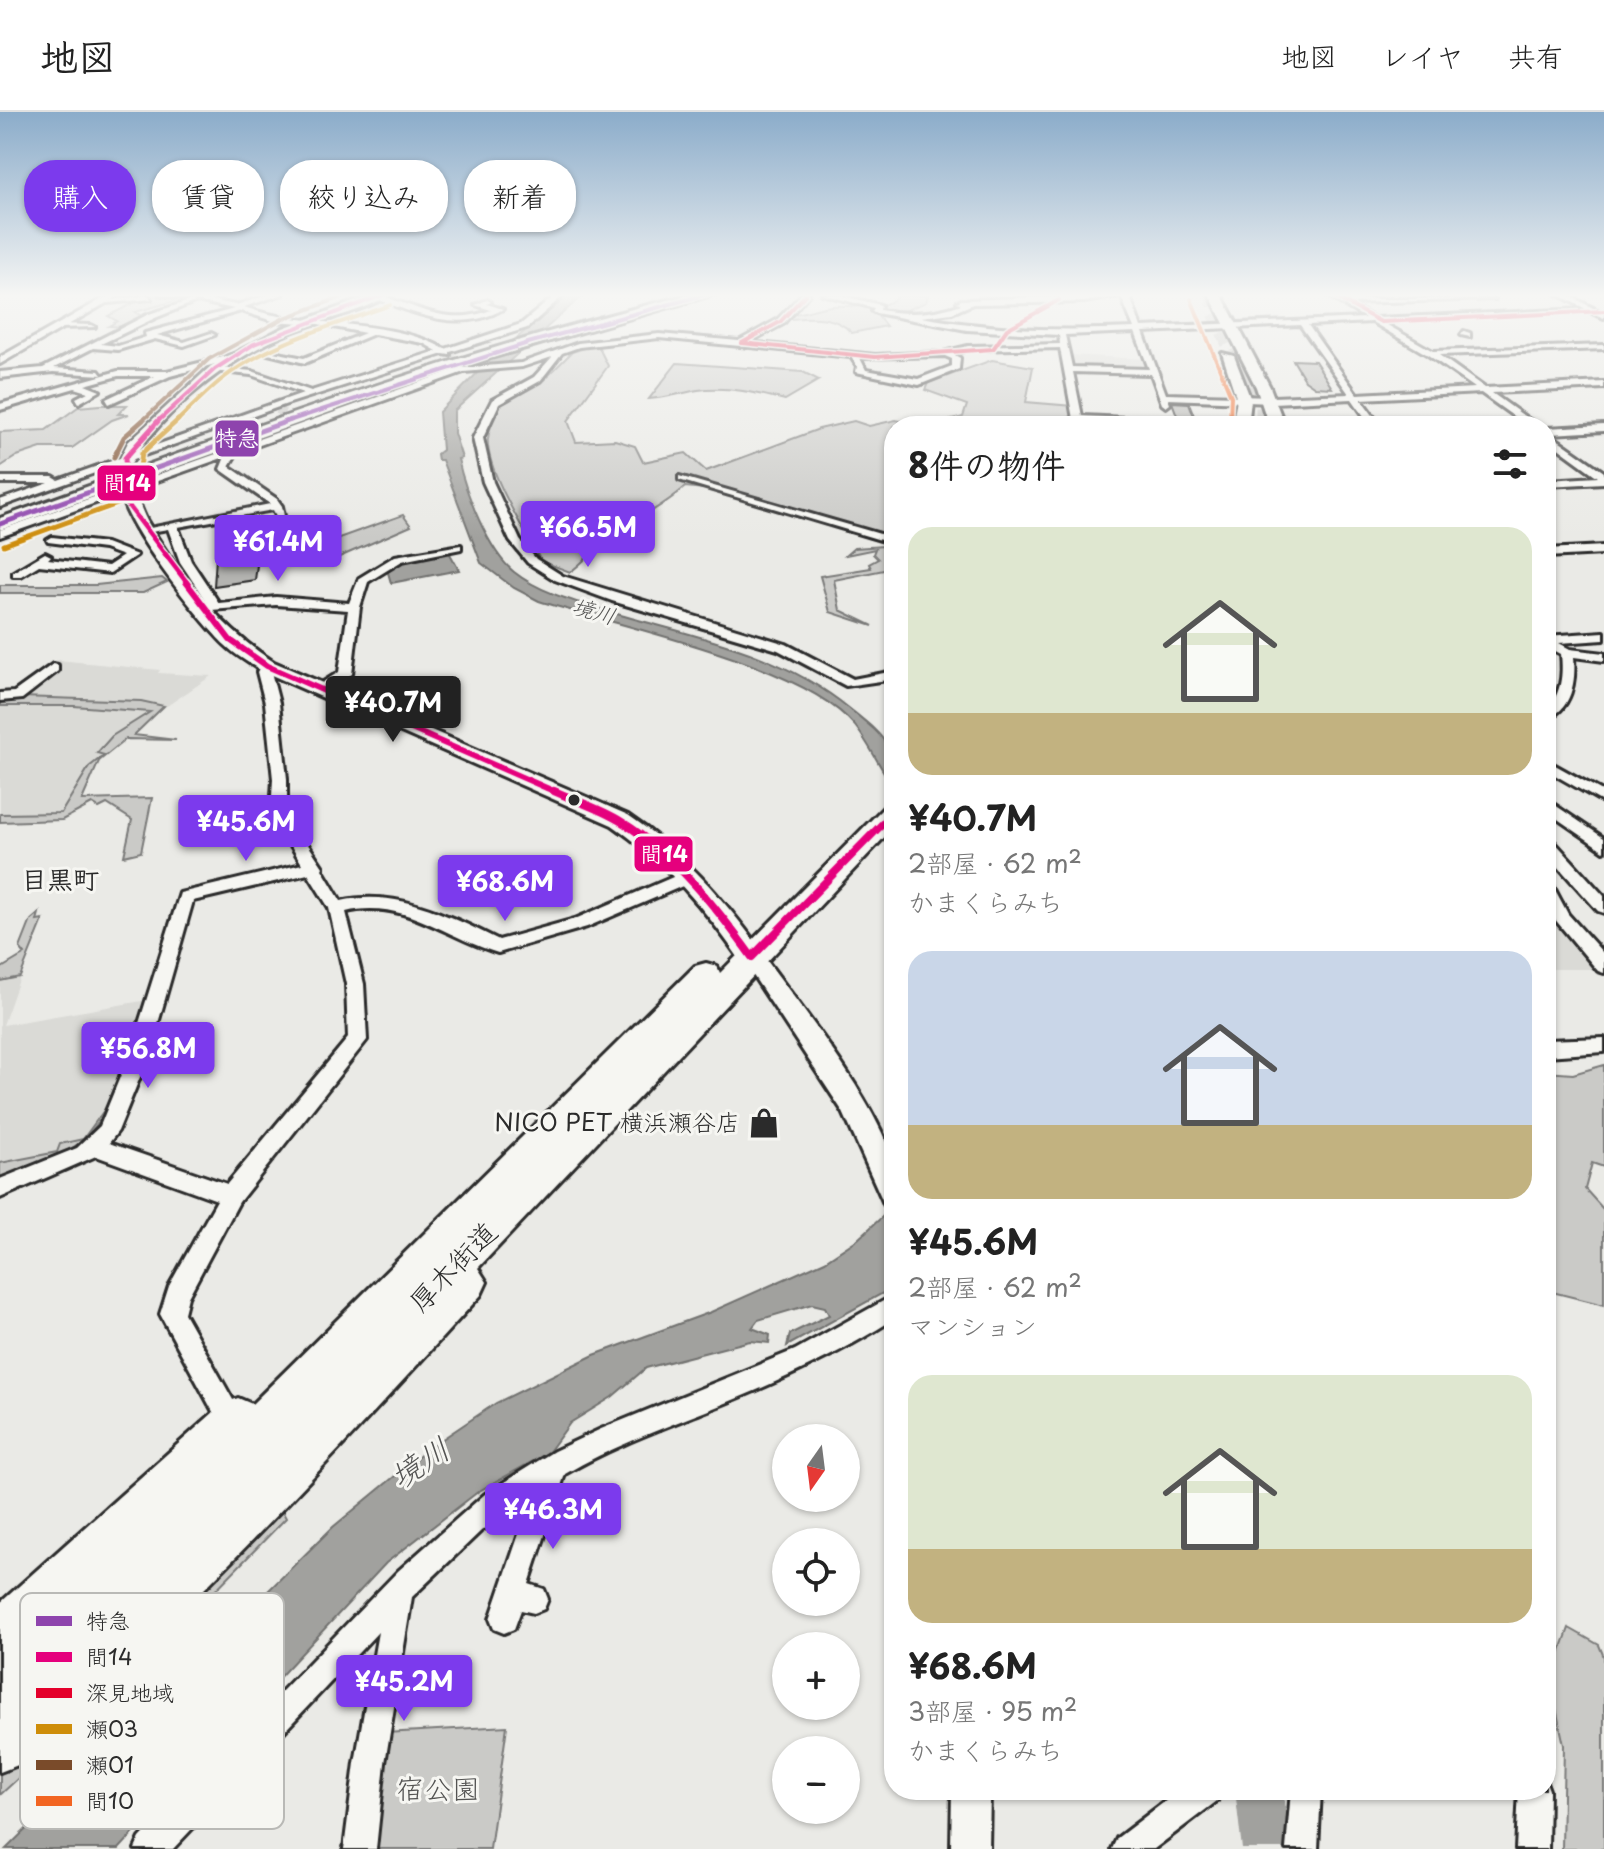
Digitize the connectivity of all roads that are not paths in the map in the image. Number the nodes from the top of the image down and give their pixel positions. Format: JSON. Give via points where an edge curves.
{"nodes":[{"id":1,"x":110,"y":375,"type":"edge"},
{"id":2,"x":165,"y":375,"type":"edge"},
{"id":3,"x":208,"y":375,"type":"edge"},
{"id":4,"x":258,"y":375,"type":"edge"},
{"id":5,"x":369,"y":375,"type":"edge"},
{"id":6,"x":402,"y":375,"type":"edge"},
{"id":7,"x":415,"y":375,"type":"edge"},
{"id":8,"x":442,"y":375,"type":"edge"},
{"id":9,"x":540,"y":375,"type":"edge"},
{"id":10,"x":881,"y":375,"type":"edge"},
{"id":11,"x":936,"y":375,"type":"edge"},
{"id":12,"x":1070,"y":375,"type":"edge"},
{"id":13,"x":1155,"y":375,"type":"edge"},
{"id":14,"x":1234,"y":375,"type":"tunnel mouth"},
{"id":15,"x":1256,"y":375,"type":"tunnel mouth"},
{"id":16,"x":1337,"y":375,"type":"edge"},
{"id":17,"x":1462,"y":375,"type":"edge"},
{"id":18,"x":73,"y":385,"type":"junction"},
{"id":19,"x":1604,"y":385,"type":"edge"},
{"id":20,"x":1483,"y":390,"type":"junction"},
{"id":21,"x":310,"y":393,"type":"junction"},
{"id":22,"x":1163,"y":396,"type":"junction"},
{"id":23,"x":1352,"y":397,"type":"junction"},
{"id":24,"x":79,"y":400,"type":"dead end"},
{"id":25,"x":1244,"y":400,"type":"junction"},
{"id":26,"x":1267,"y":400,"type":"junction"},
{"id":27,"x":109,"y":401,"type":"dead end"},
{"id":28,"x":0,"y":405,"type":"edge"},
{"id":29,"x":1077,"y":416,"type":"edge"},
{"id":30,"x":1170,"y":416,"type":"edge"},
{"id":31,"x":1245,"y":416,"type":"edge"},
{"id":32,"x":1273,"y":416,"type":"edge"},
{"id":33,"x":1368,"y":416,"type":"edge"},
{"id":34,"x":1519,"y":416,"type":"edge"},
{"id":35,"x":1604,"y":428,"type":"edge"},
{"id":36,"x":1556,"y":432,"type":"edge"},
{"id":37,"x":1556,"y":441,"type":"edge"},
{"id":38,"x":231,"y":451,"type":"junction"},
{"id":39,"x":125,"y":460,"type":"junction"},
{"id":40,"x":683,"y":478,"type":"dead end"},
{"id":41,"x":1604,"y":479,"type":"edge"},
{"id":42,"x":0,"y":480,"type":"edge"},
{"id":43,"x":66,"y":480,"type":"junction"},
{"id":44,"x":1556,"y":482,"type":"edge"},
{"id":45,"x":125,"y":486,"type":"junction"},
{"id":46,"x":0,"y":504,"type":"edge"},
{"id":47,"x":0,"y":513,"type":"edge"},
{"id":48,"x":0,"y":524,"type":"edge"},
{"id":49,"x":171,"y":525,"type":"junction"},
{"id":50,"x":140,"y":531,"type":"junction"},
{"id":51,"x":0,"y":534,"type":"edge"},
{"id":52,"x":884,"y":538,"type":"edge"},
{"id":53,"x":52,"y":540,"type":"dead end"},
{"id":54,"x":119,"y":540,"type":"dead end"},
{"id":55,"x":67,"y":541,"type":"junction"},
{"id":56,"x":106,"y":546,"type":"junction"},
{"id":57,"x":457,"y":547,"type":"dead end"},
{"id":58,"x":1604,"y":550,"type":"edge"},
{"id":59,"x":1556,"y":552,"type":"edge"},
{"id":60,"x":36,"y":561,"type":"junction"},
{"id":61,"x":17,"y":574,"type":"dead end"},
{"id":62,"x":209,"y":607,"type":"junction"},
{"id":63,"x":354,"y":607,"type":"junction"},
{"id":64,"x":1604,"y":636,"type":"edge"},
{"id":65,"x":1556,"y":639,"type":"edge"},
{"id":66,"x":1556,"y":646,"type":"edge"},
{"id":67,"x":1567,"y":652,"type":"junction"},
{"id":68,"x":1604,"y":657,"type":"edge"},
{"id":69,"x":267,"y":666,"type":"junction"},
{"id":70,"x":53,"y":668,"type":"dead end"},
{"id":71,"x":884,"y":677,"type":"edge"},
{"id":72,"x":319,"y":689,"type":"junction"},
{"id":73,"x":0,"y":697,"type":"edge"},
{"id":74,"x":1556,"y":710,"type":"edge"},
{"id":75,"x":1556,"y":770,"type":"edge"},
{"id":76,"x":1604,"y":798,"type":"edge"},
{"id":77,"x":884,"y":806,"type":"edge"},
{"id":78,"x":1556,"y":811,"type":"edge"},
{"id":79,"x":1604,"y":846,"type":"edge"},
{"id":80,"x":1556,"y":854,"type":"edge"},
{"id":81,"x":315,"y":867,"type":"junction"},
{"id":82,"x":686,"y":878,"type":"junction"},
{"id":83,"x":1556,"y":907,"type":"edge"},
{"id":84,"x":1604,"y":907,"type":"edge"},
{"id":85,"x":337,"y":908,"type":"junction"},
{"id":86,"x":746,"y":948,"type":"junction"},
{"id":87,"x":1604,"y":966,"type":"edge"},
{"id":88,"x":693,"y":1001,"type":"junction"},
{"id":89,"x":1604,"y":1045,"type":"edge"},
{"id":90,"x":1556,"y":1047,"type":"edge"},
{"id":91,"x":573,"y":1125,"type":"junction"},
{"id":92,"x":92,"y":1146,"type":"junction"},
{"id":93,"x":884,"y":1173,"type":"edge"},
{"id":94,"x":0,"y":1189,"type":"edge"},
{"id":95,"x":231,"y":1195,"type":"junction"},
{"id":96,"x":884,"y":1313,"type":"edge"},
{"id":97,"x":233,"y":1424,"type":"junction"},
{"id":98,"x":554,"y":1468,"type":"junction"},
{"id":99,"x":400,"y":1590,"type":"junction"},
{"id":100,"x":48,"y":1593,"type":"edge"},
{"id":101,"x":82,"y":1593,"type":"edge"},
{"id":102,"x":132,"y":1593,"type":"edge"},
{"id":103,"x":168,"y":1593,"type":"edge"},
{"id":104,"x":517,"y":1604,"type":"dead end"},
{"id":105,"x":20,"y":1617,"type":"edge"},
{"id":106,"x":0,"y":1634,"type":"edge"},
{"id":107,"x":20,"y":1649,"type":"edge"},
{"id":108,"x":0,"y":1667,"type":"edge"},
{"id":109,"x":20,"y":1693,"type":"edge"},
{"id":110,"x":0,"y":1711,"type":"edge"},
{"id":111,"x":284,"y":1711,"type":"edge"},
{"id":112,"x":20,"y":1729,"type":"edge"},
{"id":113,"x":0,"y":1747,"type":"edge"},
{"id":114,"x":971,"y":1800,"type":"edge"},
{"id":115,"x":1193,"y":1800,"type":"edge"},
{"id":116,"x":1305,"y":1800,"type":"edge"},
{"id":117,"x":1534,"y":1800,"type":"edge"},
{"id":118,"x":170,"y":1829,"type":"edge"},
{"id":119,"x":151,"y":1849,"type":"edge"},
{"id":120,"x":360,"y":1849,"type":"edge"},
{"id":121,"x":970,"y":1849,"type":"edge"},
{"id":122,"x":1128,"y":1849,"type":"edge"},
{"id":123,"x":1302,"y":1849,"type":"edge"},
{"id":124,"x":1532,"y":1849,"type":"edge"}],
"edges":[{"from":1,"to":18,"type":"street"},
{"from":2,"to":27,"type":"street"},
{"from":3,"to":39,"type":"main road","via":[[133,445]]},
{"from":4,"to":21,"type":"street"},
{"from":5,"to":21,"type":"street"},
{"from":6,"to":47,"type":"highway"},
{"from":7,"to":48,"type":"highway"},
{"from":8,"to":38,"type":"street"},
{"from":9,"to":71,"type":"street","via":[[495,402],[478,438],[488,482],[515,541],[532,561],[559,578],[616,598],[782,647],[851,683]]},
{"from":10,"to":11,"type":"street","via":[[919,382]]},
{"from":12,"to":29,"type":"street"},
{"from":13,"to":22,"type":"street"},
{"from":14,"to":25,"type":"highway"},
{"from":15,"to":26,"type":"highway"},
{"from":16,"to":23,"type":"street"},
{"from":17,"to":20,"type":"street"},
{"from":18,"to":24,"type":"street","via":[[96,391]]},
{"from":18,"to":28,"type":"street"},
{"from":19,"to":20,"type":"street"},
{"from":20,"to":23,"type":"street"},
{"from":20,"to":34,"type":"street"},
{"from":21,"to":39,"type":"street"},
{"from":22,"to":25,"type":"street"},
{"from":22,"to":30,"type":"street"},
{"from":23,"to":26,"type":"street"},
{"from":23,"to":33,"type":"street"},
{"from":25,"to":26,"type":"street"},
{"from":25,"to":31,"type":"highway"},
{"from":26,"to":32,"type":"highway"},
{"from":35,"to":36,"type":"street"},
{"from":37,"to":41,"type":"street"},
{"from":38,"to":45,"type":"street"},
{"from":38,"to":49,"type":"street","via":[[223,467],[279,512]]},
{"from":39,"to":43,"type":"street"},
{"from":40,"to":52,"type":"street"},
{"from":41,"to":44,"type":"street"},
{"from":42,"to":43,"type":"street"},
{"from":43,"to":46,"type":"street"},
{"from":45,"to":50,"type":"main road"},
{"from":45,"to":51,"type":"street"},
{"from":49,"to":50,"type":"street"},
{"from":49,"to":62,"type":"street","via":[[187,562],[201,577]]},
{"from":50,"to":62,"type":"main road"},
{"from":53,"to":55,"type":"street"},
{"from":54,"to":56,"type":"street"},
{"from":55,"to":56,"type":"street"},
{"from":55,"to":60,"type":"street"},
{"from":56,"to":60,"type":"street","via":[[131,555],[110,570]]},
{"from":57,"to":63,"type":"street","via":[[399,558],[363,580]]},
{"from":58,"to":59,"type":"street"},
{"from":60,"to":61,"type":"street"},
{"from":62,"to":63,"type":"street","via":[[329,600]]},
{"from":62,"to":69,"type":"main road","via":[[230,640]]},
{"from":63,"to":72,"type":"street","via":[[345,674]]},
{"from":64,"to":65,"type":"street"},
{"from":66,"to":67,"type":"street"},
{"from":67,"to":68,"type":"street"},
{"from":67,"to":74,"type":"street","via":[[1565,695]]},
{"from":69,"to":72,"type":"main road"},
{"from":69,"to":81,"type":"street","via":[[279,813]]},
{"from":70,"to":73,"type":"street","via":[[17,696]]},
{"from":72,"to":82,"type":"main road","via":[[594,806],[649,838]]},
{"from":75,"to":76,"type":"street"},
{"from":77,"to":86,"type":"highway","name":"厚木街道"},
{"from":78,"to":79,"type":"street"},
{"from":80,"to":84,"type":"street"},
{"from":81,"to":85,"type":"street"},
{"from":81,"to":92,"type":"street","via":[[186,897],[139,1055],[108,1131]]},
{"from":82,"to":85,"type":"street","via":[[581,923],[498,947],[396,906]]},
{"from":82,"to":86,"type":"main road"},
{"from":83,"to":87,"type":"street"},
{"from":85,"to":95,"type":"street","via":[[355,984],[358,1040]]},
{"from":86,"to":88,"type":"highway","name":"厚木街道"},
{"from":86,"to":93,"type":"street","via":[[854,1109]]},
{"from":88,"to":91,"type":"highway","name":"厚木街道"},
{"from":88,"to":97,"type":"highway","via":[[548,1111]]},
{"from":88,"to":103,"type":"highway","via":[[590,1150],[337,1422]]},
{"from":89,"to":90,"type":"street"},
{"from":91,"to":101,"type":"highway","name":"厚木街道","via":[[202,1484]]},
{"from":91,"to":102,"type":"highway","name":"厚木街道","via":[[229,1499]]},
{"from":92,"to":94,"type":"street","via":[[41,1175]]},
{"from":92,"to":95,"type":"street"},
{"from":95,"to":97,"type":"street","via":[[177,1294],[172,1314]]},
{"from":96,"to":98,"type":"street","via":[[810,1358],[598,1444]]},
{"from":97,"to":100,"type":"highway"},
{"from":98,"to":99,"type":"street","via":[[518,1488],[445,1545]]},
{"from":98,"to":104,"type":"street"},
{"from":99,"to":111,"type":"street"},
{"from":99,"to":120,"type":"street"},
{"from":105,"to":106,"type":"highway"},
{"from":107,"to":108,"type":"highway","name":"厚木街道"},
{"from":109,"to":110,"type":"highway","name":"厚木街道"},
{"from":112,"to":113,"type":"highway"},
{"from":114,"to":121,"type":"street"},
{"from":115,"to":122,"type":"street"},
{"from":116,"to":123,"type":"street"},
{"from":117,"to":124,"type":"street"},
{"from":118,"to":119,"type":"street"}]}
